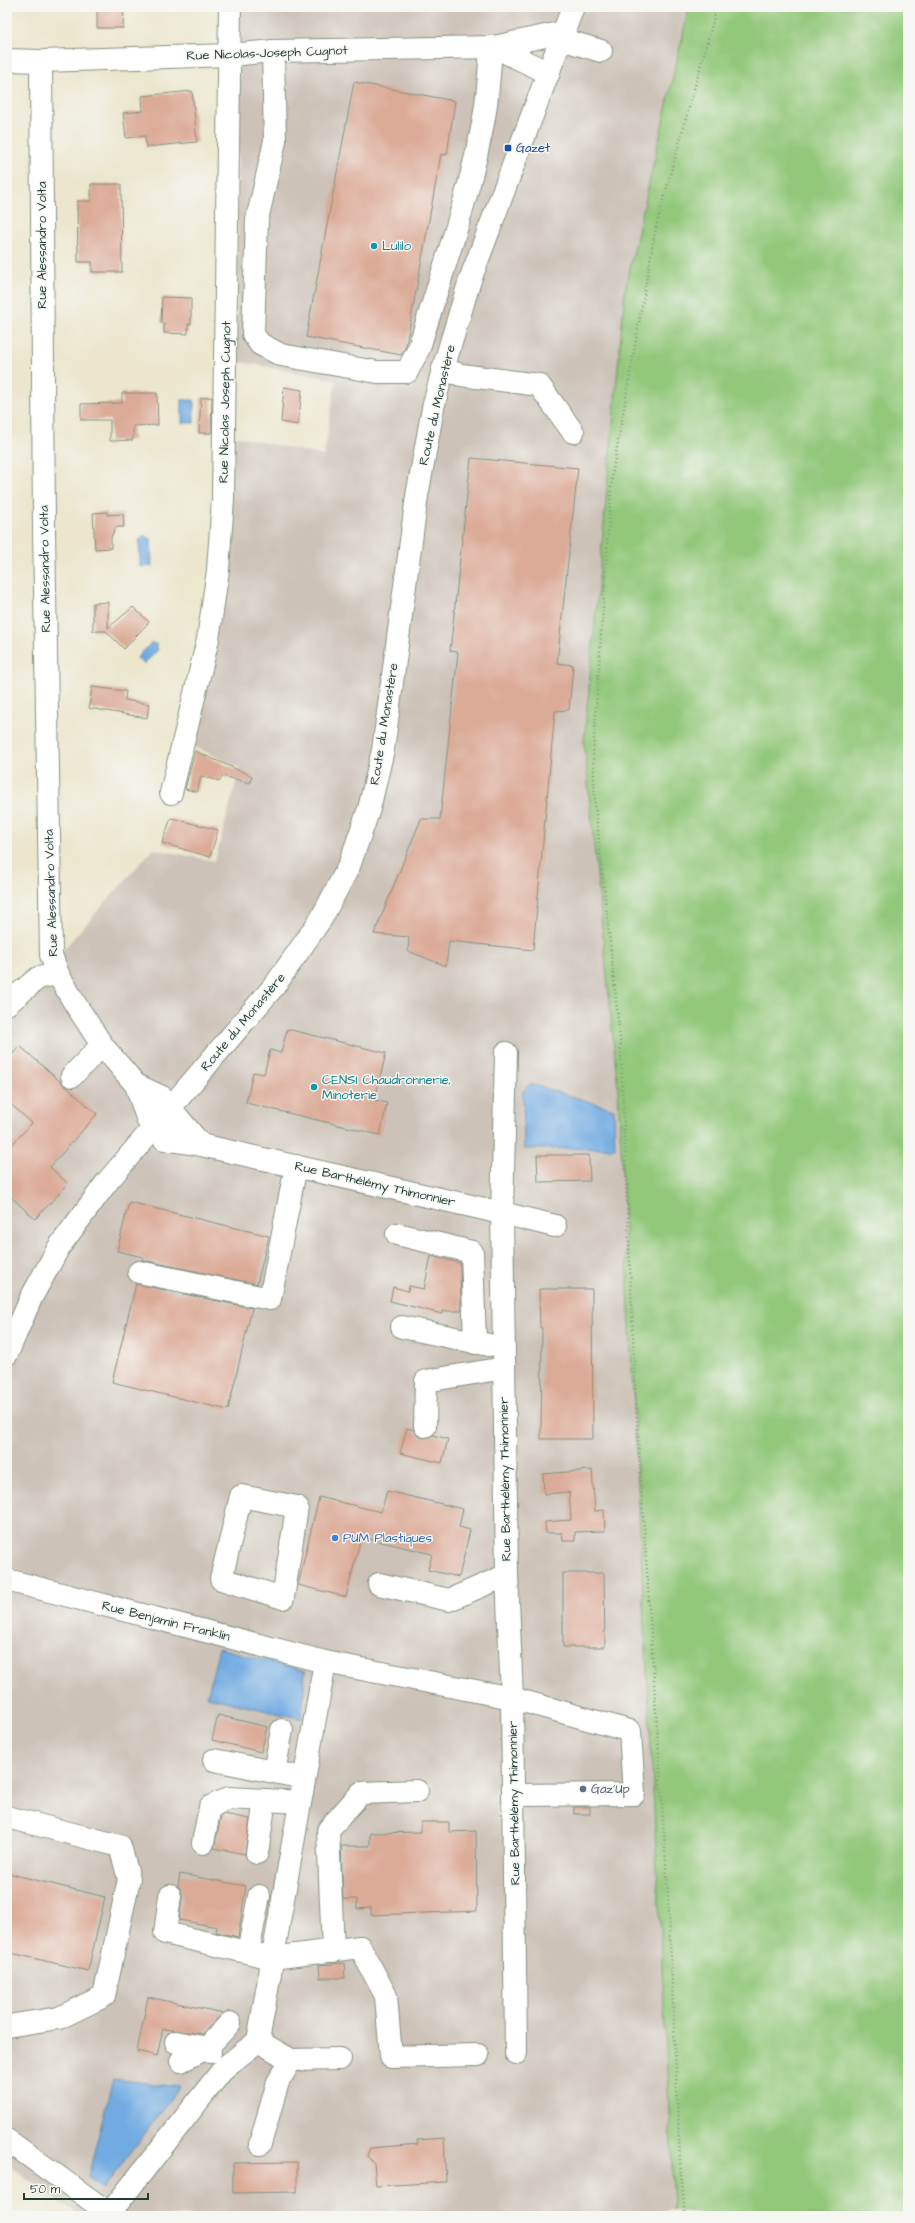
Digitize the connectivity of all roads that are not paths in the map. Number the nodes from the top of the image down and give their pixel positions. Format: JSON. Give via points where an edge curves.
{"nodes":[{"id":1,"x":230,"y":7,"type":"edge"},
{"id":2,"x":573,"y":7,"type":"edge"},
{"id":3,"x":562,"y":36,"type":"junction"},
{"id":4,"x":493,"y":47,"type":"junction"},
{"id":5,"x":601,"y":50,"type":"dead end"},
{"id":6,"x":273,"y":51,"type":"junction"},
{"id":7,"x":230,"y":55,"type":"junction"},
{"id":8,"x":7,"y":60,"type":"edge"},
{"id":9,"x":41,"y":61,"type":"junction"},
{"id":10,"x":549,"y":73,"type":"junction"},
{"id":11,"x":443,"y":369,"type":"junction"},
{"id":12,"x":573,"y":432,"type":"dead end"},
{"id":13,"x":171,"y":792,"type":"dead end"},
{"id":14,"x":58,"y":974,"type":"junction"},
{"id":15,"x":7,"y":1004,"type":"edge"},
{"id":16,"x":102,"y":1045,"type":"junction"},
{"id":17,"x":506,"y":1053,"type":"dead end"},
{"id":18,"x":72,"y":1076,"type":"dead end"},
{"id":19,"x":164,"y":1116,"type":"junction"},
{"id":20,"x":296,"y":1166,"type":"junction"},
{"id":21,"x":502,"y":1212,"type":"junction"},
{"id":22,"x":555,"y":1226,"type":"dead end"},
{"id":23,"x":397,"y":1234,"type":"dead end"},
{"id":24,"x":139,"y":1272,"type":"dead end"},
{"id":25,"x":402,"y":1327,"type":"dead end"},
{"id":26,"x":474,"y":1343,"type":"junction"},
{"id":27,"x":7,"y":1354,"type":"edge"},
{"id":28,"x":504,"y":1358,"type":"junction"},
{"id":29,"x":425,"y":1426,"type":"dead end"},
{"id":30,"x":507,"y":1575,"type":"junction"},
{"id":31,"x":7,"y":1580,"type":"edge"},
{"id":32,"x":379,"y":1584,"type":"dead end"},
{"id":33,"x":283,"y":1598,"type":"joint"},
{"id":34,"x":325,"y":1662,"type":"junction"},
{"id":35,"x":512,"y":1698,"type":"junction"},
{"id":36,"x":282,"y":1730,"type":"dead end"},
{"id":37,"x":214,"y":1760,"type":"dead end"},
{"id":38,"x":274,"y":1772,"type":"junction"},
{"id":39,"x":304,"y":1778,"type":"junction"},
{"id":40,"x":417,"y":1791,"type":"dead end"},
{"id":41,"x":514,"y":1795,"type":"junction"},
{"id":42,"x":265,"y":1800,"type":"junction"},
{"id":43,"x":300,"y":1802,"type":"junction"},
{"id":44,"x":7,"y":1817,"type":"edge"},
{"id":45,"x":203,"y":1843,"type":"dead end"},
{"id":46,"x":257,"y":1853,"type":"dead end"},
{"id":47,"x":170,"y":1896,"type":"dead end"},
{"id":48,"x":259,"y":1896,"type":"dead end"},
{"id":49,"x":332,"y":1951,"type":"junction"},
{"id":50,"x":248,"y":1952,"type":"junction"},
{"id":51,"x":272,"y":1958,"type":"junction"},
{"id":52,"x":230,"y":2023,"type":"dead end"},
{"id":53,"x":7,"y":2026,"type":"edge"},
{"id":54,"x":258,"y":2041,"type":"junction"},
{"id":55,"x":207,"y":2048,"type":"junction"},
{"id":56,"x":178,"y":2052,"type":"dead end"},
{"id":57,"x":516,"y":2053,"type":"dead end"},
{"id":58,"x":478,"y":2055,"type":"dead end"},
{"id":59,"x":340,"y":2059,"type":"dead end"},
{"id":60,"x":291,"y":2060,"type":"junction"},
{"id":61,"x":225,"y":2067,"type":"junction"},
{"id":62,"x":7,"y":2140,"type":"edge"},
{"id":63,"x":260,"y":2144,"type":"dead end"},
{"id":64,"x":111,"y":2215,"type":"edge"}],
"edges":[{"from":1,"to":7,"type":"street","name":"Rue Nicolas Joseph Cugnot"},
{"from":2,"to":3,"type":"street","name":"Route du Monastère"},
{"from":3,"to":4,"type":"street","name":"Rue Nicolas-Joseph Cugnot"},
{"from":3,"to":5,"type":"street"},
{"from":3,"to":10,"type":"street","name":"Route du Monastère"},
{"from":4,"to":6,"type":"street","name":"Rue Nicolas-Joseph Cugnot"},
{"from":4,"to":6,"type":"street","via":[[481,137],[472,172],[419,348],[407,372],[377,372],[281,355],[260,344],[253,334],[257,220],[275,141]]},
{"from":4,"to":10,"type":"street","name":"Rue Nicolas-Joseph Cugnot"},
{"from":6,"to":7,"type":"street","name":"Rue Nicolas-Joseph Cugnot"},
{"from":7,"to":9,"type":"street","name":"Rue Nicolas-Joseph Cugnot"},
{"from":7,"to":13,"type":"street","name":"Rue Nicolas Joseph Cugnot","via":[[225,453],[218,562],[208,639]]},
{"from":8,"to":9,"type":"street"},
{"from":9,"to":14,"type":"street","name":"Rue Alessandro Volta","via":[[48,855],[51,955]]},
{"from":10,"to":11,"type":"street","name":"Route du Monastère","via":[[470,280]]},
{"from":11,"to":12,"type":"street","via":[[461,375],[539,384]]},
{"from":11,"to":19,"type":"street","name":"Route du Monastère","via":[[417,496],[383,750],[369,809],[349,866],[300,952]]},
{"from":14,"to":15,"type":"street","via":[[38,978]]},
{"from":14,"to":16,"type":"street","name":"Rue Alessandro Volta"},
{"from":16,"to":18,"type":"street"},
{"from":16,"to":19,"type":"street","name":"Rue Alessandro Volta","via":[[136,1085],[148,1121]]},
{"from":17,"to":21,"type":"street"},
{"from":19,"to":20,"type":"street","name":"Rue Barthélémy Thimonnier","via":[[176,1115],[201,1145]]},
{"from":19,"to":27,"type":"street","name":"Route du Monastère","via":[[107,1182],[59,1247],[31,1298]]},
{"from":20,"to":21,"type":"street","name":"Rue Barthélémy Thimonnier"},
{"from":20,"to":24,"type":"street","via":[[270,1299]]},
{"from":21,"to":22,"type":"street"},
{"from":21,"to":28,"type":"street","name":"Rue Barthélémy Thimonnier"},
{"from":23,"to":26,"type":"street","via":[[472,1252]]},
{"from":25,"to":26,"type":"street"},
{"from":26,"to":28,"type":"street"},
{"from":28,"to":29,"type":"street","via":[[426,1381]]},
{"from":28,"to":30,"type":"street","name":"Rue Barthélémy Thimonnier"},
{"from":30,"to":32,"type":"street","via":[[449,1600]]},
{"from":30,"to":35,"type":"street","name":"Rue Barthélémy Thimonnier"},
{"from":31,"to":34,"type":"street","name":"Rue Benjamin Franklin"},
{"from":33,"to":33,"type":"street","via":[[296,1507],[241,1496],[221,1579]]},
{"from":34,"to":35,"type":"street","name":"Rue Benjamin Franklin"},
{"from":34,"to":39,"type":"street"},
{"from":35,"to":41,"type":"street","name":"Rue Barthélémy Thimonnier"},
{"from":35,"to":41,"type":"street","name":"Rue Benjamin Franklin","via":[[630,1731],[634,1794]]},
{"from":36,"to":38,"type":"street"},
{"from":37,"to":38,"type":"street"},
{"from":38,"to":39,"type":"street"},
{"from":39,"to":43,"type":"street"},
{"from":40,"to":49,"type":"street","via":[[361,1793],[328,1830]]},
{"from":41,"to":57,"type":"street","name":"Rue Barthélémy Thimonnier"},
{"from":42,"to":43,"type":"street"},
{"from":42,"to":45,"type":"street","via":[[229,1798],[210,1807]]},
{"from":42,"to":46,"type":"street"},
{"from":43,"to":51,"type":"street"},
{"from":44,"to":53,"type":"street","via":[[120,1846],[129,1879],[104,1996],[59,2018]]},
{"from":47,"to":50,"type":"street","via":[[165,1933]]},
{"from":48,"to":50,"type":"street"},
{"from":49,"to":51,"type":"street"},
{"from":49,"to":58,"type":"street","via":[[360,1947],[386,1996],[391,2057]]},
{"from":50,"to":51,"type":"street"},
{"from":51,"to":54,"type":"street"},
{"from":52,"to":55,"type":"street"},
{"from":54,"to":60,"type":"street"},
{"from":54,"to":61,"type":"street"},
{"from":55,"to":56,"type":"street"},
{"from":55,"to":61,"type":"street"},
{"from":59,"to":60,"type":"street"},
{"from":60,"to":63,"type":"street","via":[[278,2082]]},
{"from":61,"to":64,"type":"street"},
{"from":62,"to":64,"type":"street"}]}
